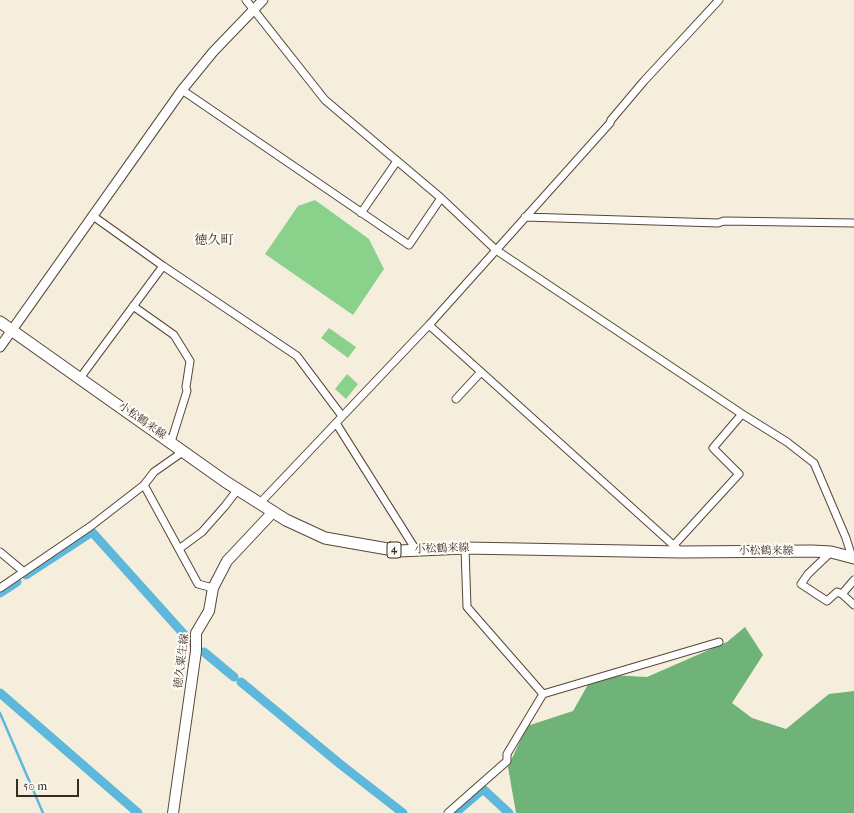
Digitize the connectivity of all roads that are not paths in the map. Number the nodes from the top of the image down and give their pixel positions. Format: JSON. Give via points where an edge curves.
{"nodes":[{"id":1,"x":246,"y":0,"type":"edge"},
{"id":2,"x":263,"y":0,"type":"edge"},
{"id":3,"x":719,"y":0,"type":"edge"},
{"id":4,"x":254,"y":10,"type":"junction"},
{"id":5,"x":182,"y":90,"type":"junction"},
{"id":6,"x":397,"y":161,"type":"junction"},
{"id":7,"x":441,"y":198,"type":"junction"},
{"id":8,"x":361,"y":213,"type":"junction"},
{"id":9,"x":93,"y":216,"type":"junction"},
{"id":10,"x":525,"y":217,"type":"junction"},
{"id":11,"x":854,"y":223,"type":"edge"},
{"id":12,"x":496,"y":250,"type":"junction"},
{"id":13,"x":164,"y":266,"type":"junction"},
{"id":14,"x":132,"y":306,"type":"junction"},
{"id":15,"x":0,"y":322,"type":"edge"},
{"id":16,"x":428,"y":325,"type":"junction"},
{"id":17,"x":12,"y":330,"type":"junction"},
{"id":18,"x":0,"y":346,"type":"edge"},
{"id":19,"x":481,"y":372,"type":"junction"},
{"id":20,"x":80,"y":378,"type":"junction"},
{"id":21,"x":456,"y":399,"type":"dead end"},
{"id":22,"x":742,"y":414,"type":"junction"},
{"id":23,"x":342,"y":416,"type":"junction"},
{"id":24,"x":336,"y":423,"type":"junction"},
{"id":25,"x":171,"y":442,"type":"junction"},
{"id":26,"x":184,"y":451,"type":"junction"},
{"id":27,"x":144,"y":484,"type":"junction"},
{"id":28,"x":238,"y":489,"type":"junction"},
{"id":29,"x":260,"y":503,"type":"junction"},
{"id":30,"x":273,"y":512,"type":"junction"},
{"id":31,"x":465,"y":548,"type":"junction"},
{"id":32,"x":180,"y":549,"type":"junction"},
{"id":33,"x":678,"y":549,"type":"junction"},
{"id":34,"x":416,"y":550,"type":"junction"},
{"id":35,"x":0,"y":552,"type":"edge"},
{"id":36,"x":831,"y":552,"type":"junction"},
{"id":37,"x":853,"y":558,"type":"edge"},
{"id":38,"x":24,"y":572,"type":"junction"},
{"id":39,"x":854,"y":580,"type":"edge"},
{"id":40,"x":0,"y":588,"type":"edge"},
{"id":41,"x":213,"y":588,"type":"junction"},
{"id":42,"x":842,"y":594,"type":"junction"},
{"id":43,"x":854,"y":605,"type":"edge"},
{"id":44,"x":719,"y":642,"type":"dead end"},
{"id":45,"x":543,"y":694,"type":"junction"},
{"id":46,"x":173,"y":813,"type":"edge"},
{"id":47,"x":448,"y":813,"type":"edge"}],
"edges":[{"from":1,"to":4,"type":"street"},
{"from":2,"to":4,"type":"street"},
{"from":3,"to":10,"type":"street"},
{"from":4,"to":5,"type":"street","via":[[213,52]]},
{"from":4,"to":6,"type":"street","via":[[325,100]]},
{"from":5,"to":8,"type":"street"},
{"from":5,"to":9,"type":"street"},
{"from":6,"to":7,"type":"street"},
{"from":6,"to":8,"type":"street"},
{"from":7,"to":8,"type":"street","via":[[409,245]]},
{"from":7,"to":12,"type":"street"},
{"from":9,"to":13,"type":"street"},
{"from":9,"to":17,"type":"street"},
{"from":10,"to":11,"type":"street","via":[[718,223]]},
{"from":10,"to":12,"type":"street"},
{"from":12,"to":16,"type":"street"},
{"from":12,"to":22,"type":"street"},
{"from":13,"to":14,"type":"street"},
{"from":13,"to":23,"type":"street","via":[[297,356]]},
{"from":14,"to":20,"type":"street"},
{"from":14,"to":25,"type":"street","via":[[174,335],[190,361],[187,391]]},
{"from":15,"to":17,"type":"main road","name":"小松鶴来線","number":"4"},
{"from":16,"to":19,"type":"street"},
{"from":16,"to":23,"type":"street"},
{"from":17,"to":18,"type":"street"},
{"from":17,"to":20,"type":"main road","name":"小松鶴来線","number":"4"},
{"from":19,"to":21,"type":"street"},
{"from":19,"to":33,"type":"street"},
{"from":20,"to":25,"type":"main road","name":"小松鶴来線","number":"4"},
{"from":22,"to":33,"type":"street","via":[[713,448],[739,474]]},
{"from":22,"to":37,"type":"street","via":[[787,442],[814,463]]},
{"from":23,"to":24,"type":"street"},
{"from":24,"to":29,"type":"street"},
{"from":24,"to":34,"type":"street"},
{"from":25,"to":26,"type":"main road","name":"小松鶴来線","number":"4"},
{"from":26,"to":27,"type":"street","via":[[154,472]]},
{"from":26,"to":28,"type":"main road","name":"小松鶴来線","number":"4"},
{"from":27,"to":32,"type":"street"},
{"from":27,"to":38,"type":"street","via":[[91,526]]},
{"from":28,"to":29,"type":"main road","name":"小松鶴来線","number":"4"},
{"from":28,"to":32,"type":"street","via":[[202,532]]},
{"from":29,"to":30,"type":"main road","name":"小松鶴来線","number":"4"},
{"from":30,"to":34,"type":"main road","name":"小松鶴来線","number":"4","via":[[325,538],[399,551]]},
{"from":30,"to":41,"type":"main road","name":"徳久粟生線","via":[[227,561]]},
{"from":31,"to":33,"type":"main road","name":"小松鶴来線","number":"4"},
{"from":31,"to":34,"type":"main road","name":"小松鶴来線","number":"4"},
{"from":31,"to":45,"type":"street","via":[[467,607]]},
{"from":32,"to":41,"type":"street","via":[[198,584]]},
{"from":33,"to":36,"type":"main road","name":"小松鶴来線","number":"4"},
{"from":35,"to":38,"type":"street"},
{"from":36,"to":37,"type":"main road","name":"小松鶴来線","number":"4"},
{"from":36,"to":42,"type":"street","via":[[801,584],[827,601],[837,592]]},
{"from":38,"to":40,"type":"street"},
{"from":39,"to":42,"type":"street"},
{"from":41,"to":46,"type":"main road","name":"徳久粟生線","via":[[209,611],[196,633],[196,651]]},
{"from":42,"to":43,"type":"street"},
{"from":44,"to":45,"type":"street"},
{"from":45,"to":47,"type":"street","via":[[506,754],[507,761]]}]}
